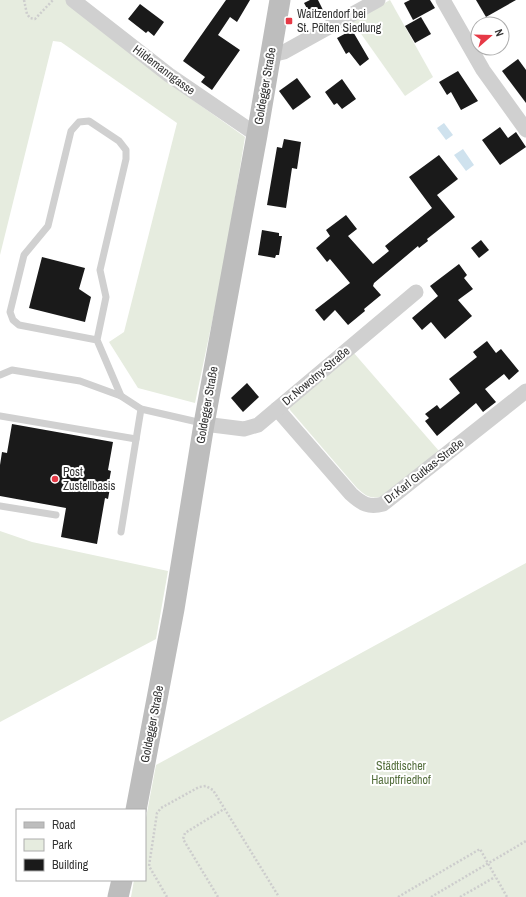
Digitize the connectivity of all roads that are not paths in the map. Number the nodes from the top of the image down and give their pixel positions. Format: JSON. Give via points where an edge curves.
{"nodes":[{"id":1,"x":73,"y":0,"type":"edge"},
{"id":2,"x":280,"y":0,"type":"edge"},
{"id":3,"x":378,"y":0,"type":"edge"},
{"id":4,"x":443,"y":0,"type":"edge"},
{"id":5,"x":271,"y":55,"type":"junction"},
{"id":6,"x":526,"y":130,"type":"edge"},
{"id":7,"x":257,"y":135,"type":"junction"},
{"id":8,"x":416,"y":292,"type":"dead end"},
{"id":9,"x":97,"y":340,"type":"junction"},
{"id":10,"x":0,"y":375,"type":"edge"},
{"id":11,"x":526,"y":391,"type":"edge"},
{"id":12,"x":121,"y":396,"type":"junction"},
{"id":13,"x":141,"y":409,"type":"junction"},
{"id":14,"x":277,"y":409,"type":"junction"},
{"id":15,"x":0,"y":416,"type":"edge"},
{"id":16,"x":204,"y":424,"type":"junction"},
{"id":17,"x":136,"y":439,"type":"junction"},
{"id":18,"x":0,"y":506,"type":"edge"},
{"id":19,"x":56,"y":515,"type":"dead end"},
{"id":20,"x":121,"y":532,"type":"dead end"},
{"id":21,"x":136,"y":809,"type":"edge"},
{"id":22,"x":122,"y":881,"type":"edge"},
{"id":23,"x":118,"y":897,"type":"edge"}],
"edges":[{"from":1,"to":7,"type":"street","name":"Hildemanngasse","via":[[169,75]]},
{"from":2,"to":5,"type":"street","name":"Goldegger Straße"},
{"from":3,"to":5,"type":"street","via":[[284,52]]},
{"from":4,"to":6,"type":"street","via":[[483,70]]},
{"from":5,"to":7,"type":"street","name":"Goldegger Straße"},
{"from":7,"to":16,"type":"street","name":"Goldegger Straße"},
{"from":8,"to":14,"type":"street","name":"Dr.Nowotny-Straße"},
{"from":9,"to":9,"type":"lane","via":[[106,297],[100,270],[126,150],[119,141],[89,121],[79,122],[71,131],[48,226],[24,255],[10,312],[12,320],[18,325]]},
{"from":9,"to":12,"type":"lane"},
{"from":10,"to":12,"type":"lane","via":[[12,370],[80,380]]},
{"from":11,"to":14,"type":"street","name":"Dr.Karl Gutkas-Straße","via":[[384,504],[374,506],[361,503],[351,494]]},
{"from":12,"to":13,"type":"lane"},
{"from":13,"to":16,"type":"lane"},
{"from":13,"to":17,"type":"lane"},
{"from":14,"to":16,"type":"street","name":"Dr.Nowotny-Straße","via":[[252,428]]},
{"from":15,"to":17,"type":"lane"},
{"from":16,"to":21,"type":"street","name":"Goldegger Straße","via":[[174,609]]},
{"from":17,"to":20,"type":"lane"},
{"from":18,"to":19,"type":"lane"},
{"from":22,"to":23,"type":"street"}]}
